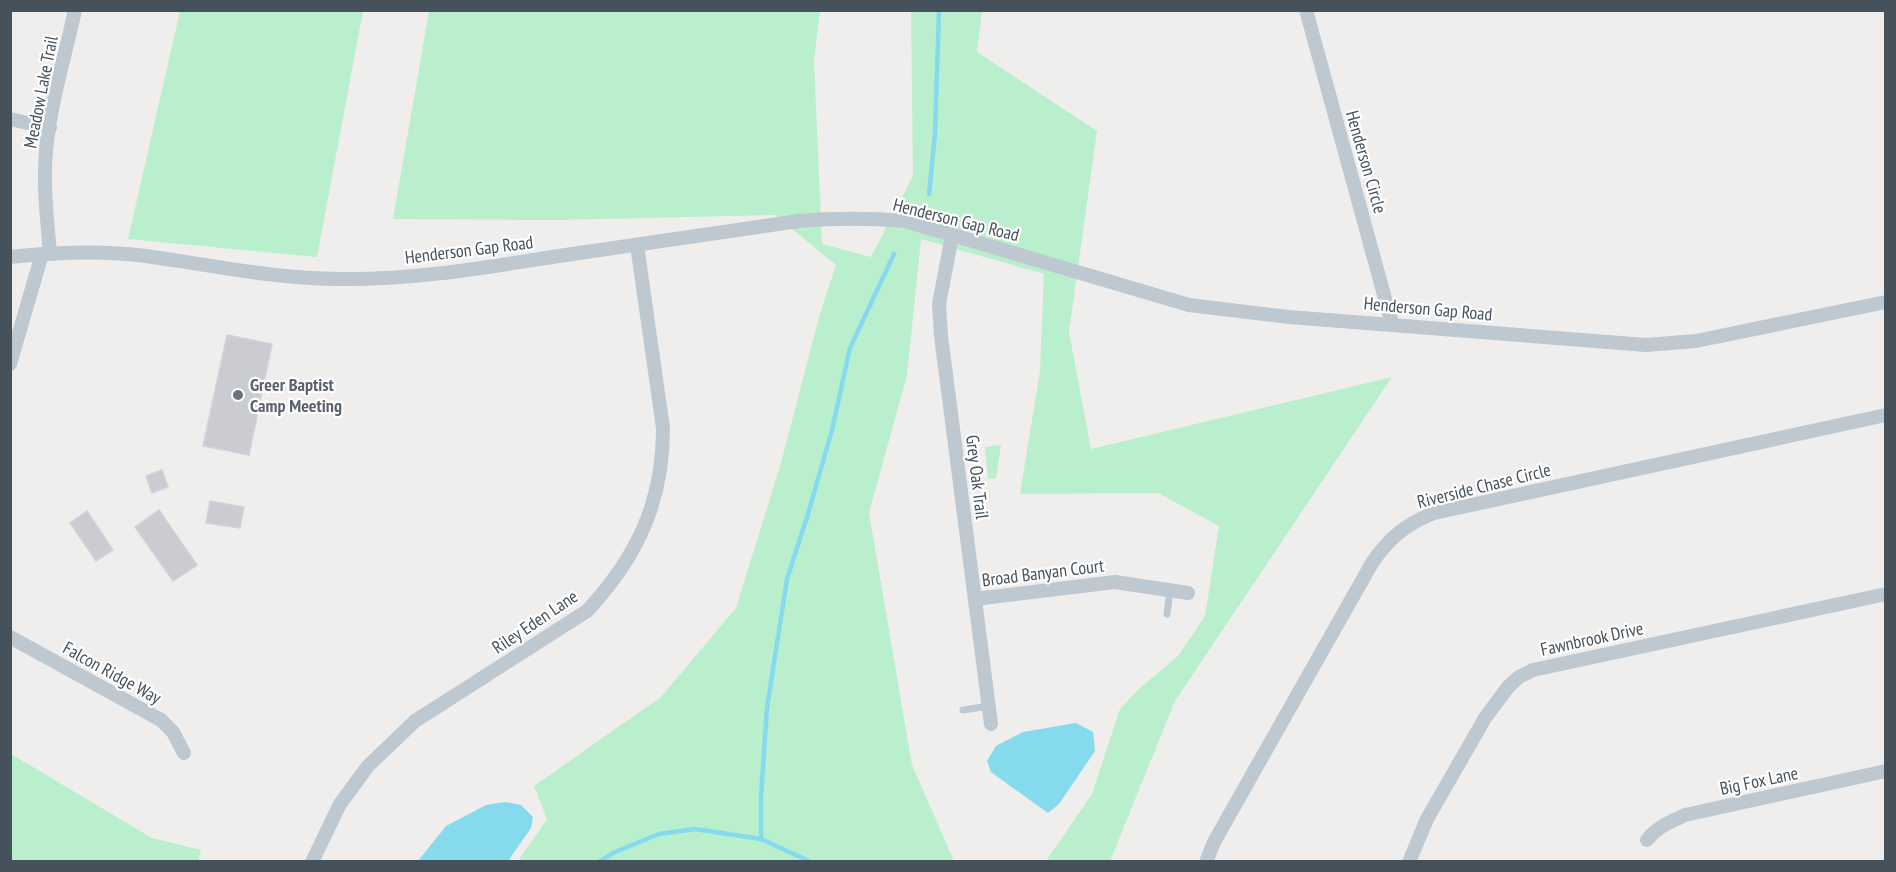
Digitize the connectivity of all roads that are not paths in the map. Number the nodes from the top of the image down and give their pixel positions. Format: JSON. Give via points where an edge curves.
{"nodes":[{"id":1,"x":75,"y":10,"type":"edge"},
{"id":2,"x":1306,"y":10,"type":"edge"},
{"id":3,"x":10,"y":119,"type":"edge"},
{"id":4,"x":50,"y":128,"type":"junction"},
{"id":5,"x":952,"y":236,"type":"junction"},
{"id":6,"x":636,"y":245,"type":"junction"},
{"id":7,"x":46,"y":253,"type":"junction"},
{"id":8,"x":10,"y":257,"type":"edge"},
{"id":9,"x":1886,"y":302,"type":"edge"},
{"id":10,"x":1392,"y":324,"type":"junction"},
{"id":11,"x":10,"y":364,"type":"edge"},
{"id":12,"x":1886,"y":415,"type":"edge"},
{"id":13,"x":1170,"y":591,"type":"junction"},
{"id":14,"x":1188,"y":593,"type":"dead end"},
{"id":15,"x":1886,"y":594,"type":"edge"},
{"id":16,"x":975,"y":599,"type":"junction"},
{"id":17,"x":1167,"y":614,"type":"dead end"},
{"id":18,"x":10,"y":637,"type":"edge"},
{"id":19,"x":989,"y":706,"type":"junction"},
{"id":20,"x":963,"y":710,"type":"dead end"},
{"id":21,"x":991,"y":724,"type":"dead end"},
{"id":22,"x":184,"y":753,"type":"dead end"},
{"id":23,"x":1886,"y":771,"type":"edge"},
{"id":24,"x":1647,"y":840,"type":"dead end"},
{"id":25,"x":312,"y":861,"type":"edge"},
{"id":26,"x":1206,"y":861,"type":"edge"},
{"id":27,"x":1409,"y":861,"type":"edge"}],
"edges":[{"from":1,"to":4,"type":"street","name":"Meadow Lake Trail"},
{"from":2,"to":10,"type":"street","name":"Henderson Circle"},
{"from":3,"to":4,"type":"street"},
{"from":4,"to":7,"type":"street","name":"Meadow Lake Trail","via":[[46,151]]},
{"from":5,"to":6,"type":"street","name":"Henderson Gap Road","via":[[904,221],[836,218]]},
{"from":5,"to":10,"type":"street","name":"Henderson Gap Road","via":[[1189,305]]},
{"from":5,"to":16,"type":"street","name":"Grey Oak Trail","via":[[939,304],[941,336]]},
{"from":6,"to":7,"type":"street","name":"Henderson Gap Road","via":[[382,279],[280,276],[114,253]]},
{"from":6,"to":25,"type":"street","name":"Riley Eden Lane","via":[[663,428],[663,456],[648,521],[629,559],[587,611],[415,721],[368,766],[340,804]]},
{"from":7,"to":8,"type":"street","name":"Henderson Gap Road"},
{"from":7,"to":11,"type":"street"},
{"from":9,"to":10,"type":"street","name":"Henderson Gap Road","via":[[1672,344],[1620,344]]},
{"from":12,"to":26,"type":"street","name":"Riverside Chase Circle","via":[[1434,513],[1404,527],[1383,546],[1372,563]]},
{"from":13,"to":14,"type":"street","name":"Broad Banyan Court"},
{"from":13,"to":16,"type":"street","name":"Broad Banyan Court","via":[[1115,582]]},
{"from":13,"to":17,"type":"lane"},
{"from":15,"to":27,"type":"street","name":"Fawnbrook Drive","via":[[1533,670],[1519,677],[1485,718],[1427,819]]},
{"from":16,"to":19,"type":"street","name":"Grey Oak Trail"},
{"from":18,"to":22,"type":"street","name":"Falcon Ridge Way","via":[[161,720]]},
{"from":19,"to":20,"type":"lane"},
{"from":19,"to":21,"type":"street","name":"Grey Oak Trail"},
{"from":23,"to":24,"type":"street","name":"Big Fox Lane","via":[[1684,815],[1654,831]]}]}
